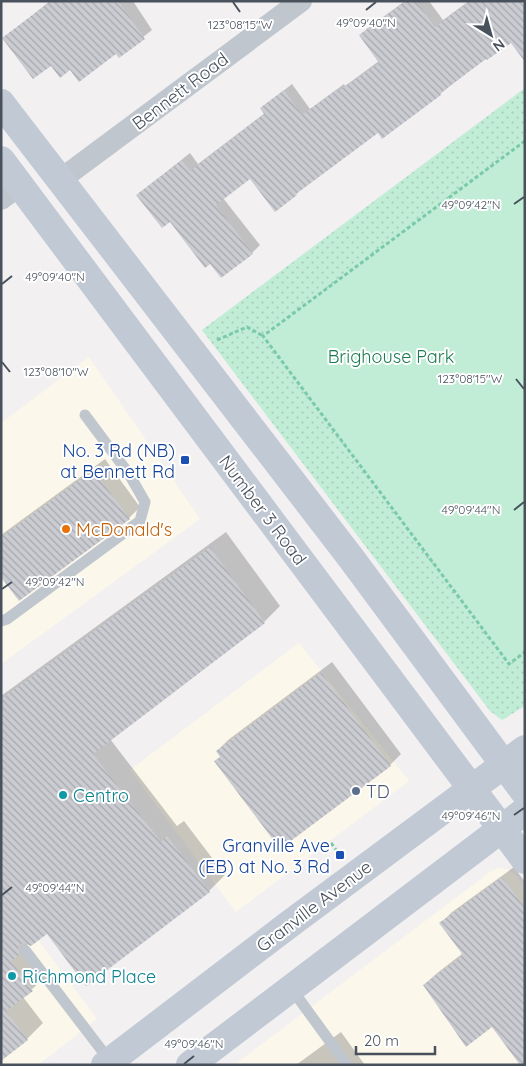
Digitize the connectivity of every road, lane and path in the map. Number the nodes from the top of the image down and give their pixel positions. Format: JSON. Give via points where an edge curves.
{"nodes":[{"id":1,"x":300,"y":1,"type":"edge"},
{"id":2,"x":1,"y":103,"type":"edge"},
{"id":3,"x":525,"y":141,"type":"edge"},
{"id":4,"x":1,"y":160,"type":"edge"},
{"id":5,"x":66,"y":189,"type":"junction"},
{"id":6,"x":11,"y":192,"type":"edge"},
{"id":7,"x":263,"y":336,"type":"junction"},
{"id":8,"x":215,"y":341,"type":"dead end"},
{"id":9,"x":85,"y":415,"type":"dead end"},
{"id":10,"x":1,"y":621,"type":"edge"},
{"id":11,"x":525,"y":652,"type":"edge"},
{"id":12,"x":514,"y":756,"type":"edge"},
{"id":13,"x":472,"y":789,"type":"junction"},
{"id":14,"x":525,"y":793,"type":"edge"},
{"id":15,"x":525,"y":811,"type":"edge"},
{"id":16,"x":502,"y":829,"type":"junction"},
{"id":17,"x":331,"y":843,"type":"dead end"},
{"id":18,"x":340,"y":855,"type":"dead end"},
{"id":19,"x":525,"y":860,"type":"edge"},
{"id":20,"x":25,"y":950,"type":"dead end"},
{"id":21,"x":290,"y":988,"type":"junction"},
{"id":22,"x":107,"y":1063,"type":"edge"},
{"id":23,"x":190,"y":1065,"type":"edge"},
{"id":24,"x":348,"y":1065,"type":"edge"}],
"edges":[{"from":1,"to":5,"type":"street","name":"Bennett Road"},
{"from":2,"to":5,"type":"main road"},
{"from":3,"to":7,"type":"path"},
{"from":4,"to":6,"type":"main road","name":"Number 3 Road"},
{"from":5,"to":6,"type":"main road"},
{"from":5,"to":12,"type":"main road","via":[[351,558]]},
{"from":6,"to":13,"type":"main road","name":"Number 3 Road"},
{"from":7,"to":8,"type":"path","via":[[247,327]]},
{"from":7,"to":11,"type":"path","via":[[509,664]]},
{"from":9,"to":10,"type":"lane","via":[[129,474],[145,502],[140,521]]},
{"from":12,"to":13,"type":"main road","name":"Granville Avenue"},
{"from":12,"to":14,"type":"main road"},
{"from":13,"to":16,"type":"main road","name":"Number 3 Road"},
{"from":13,"to":22,"type":"main road","name":"Granville Avenue"},
{"from":15,"to":16,"type":"main road"},
{"from":16,"to":19,"type":"main road","name":"Number 3 Road"},
{"from":16,"to":21,"type":"main road"},
{"from":17,"to":18,"type":"path"},
{"from":20,"to":22,"type":"lane"},
{"from":21,"to":23,"type":"main road"},
{"from":21,"to":24,"type":"lane"}]}
